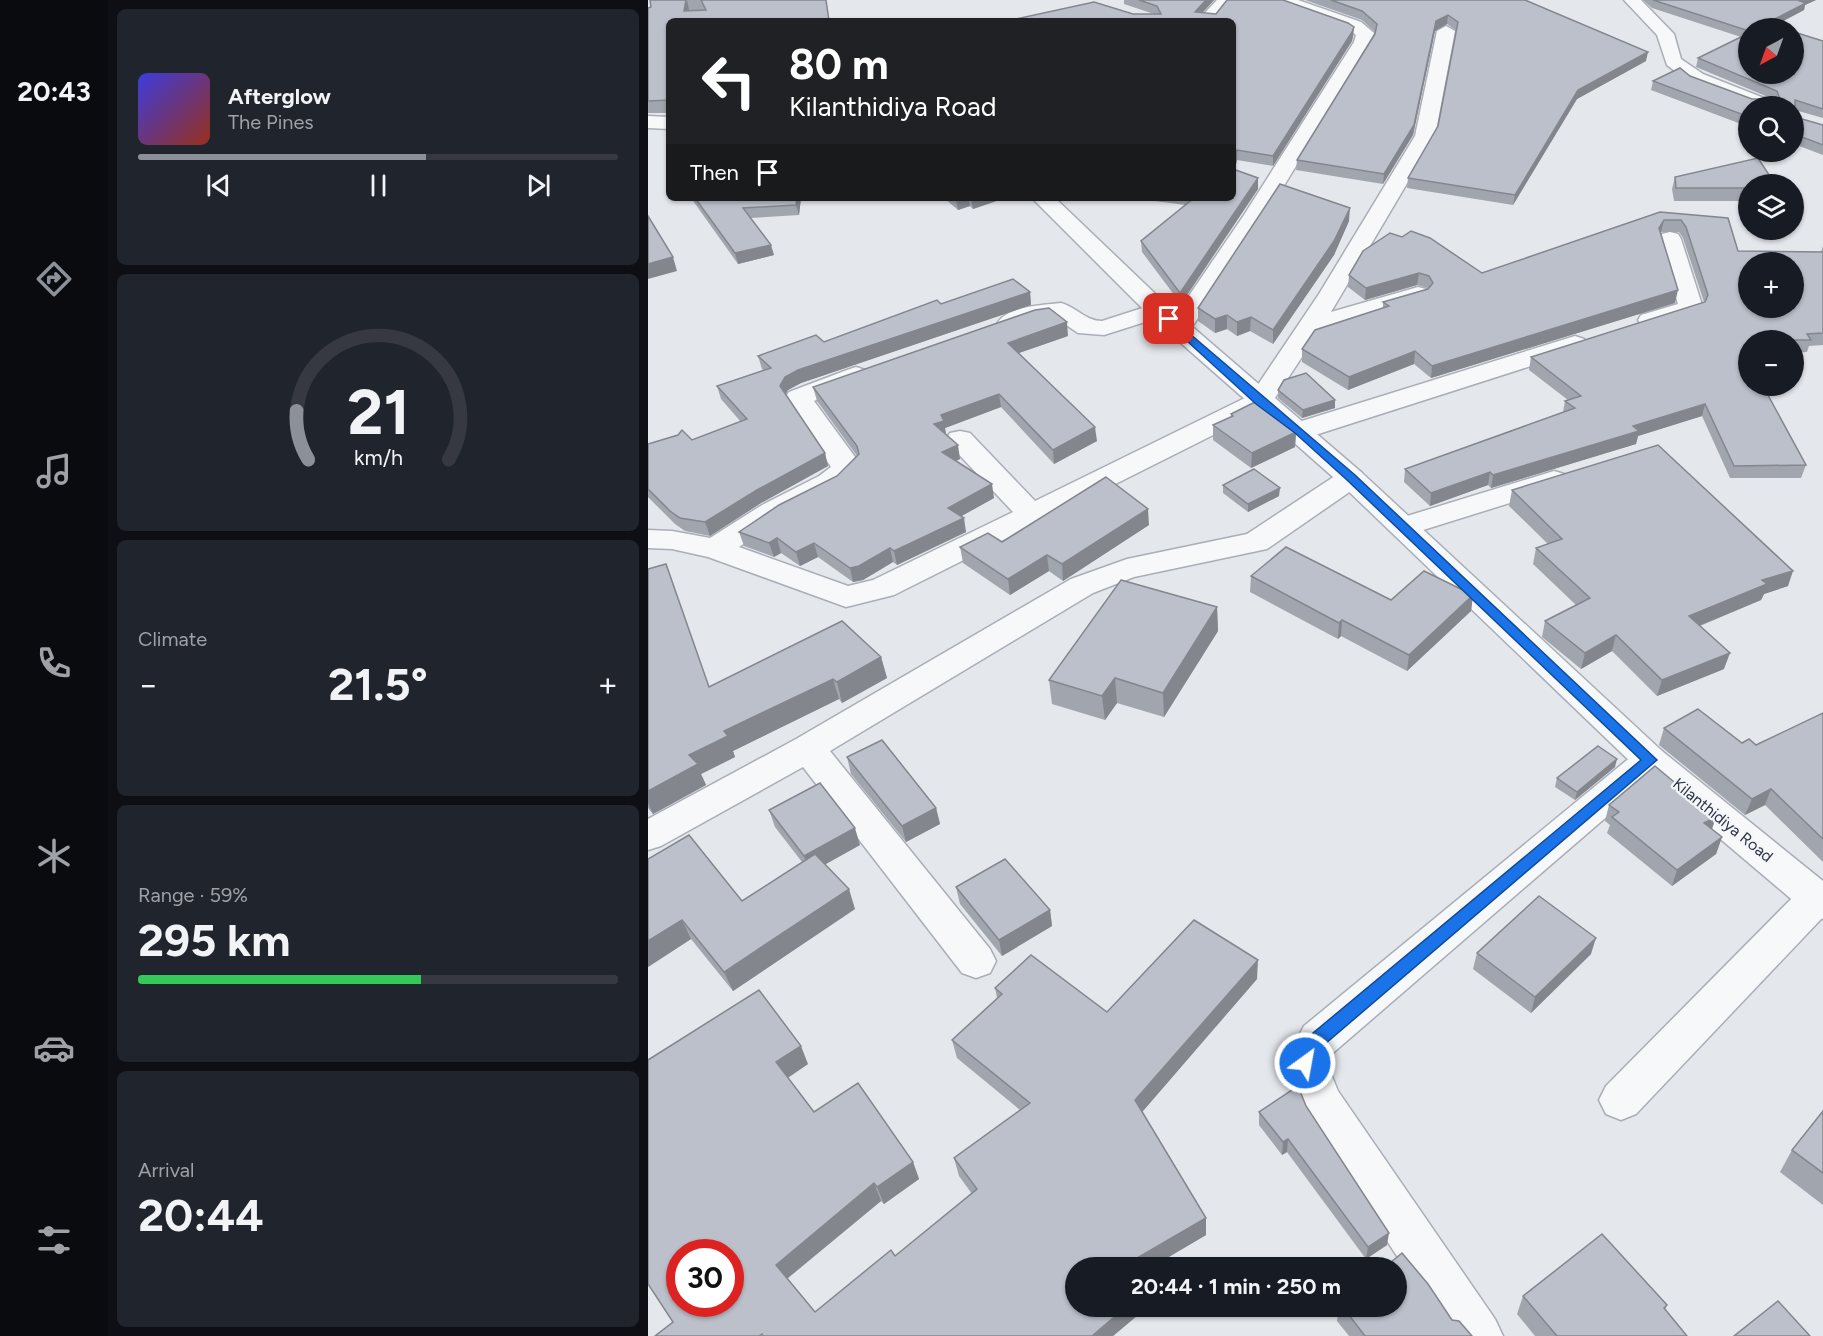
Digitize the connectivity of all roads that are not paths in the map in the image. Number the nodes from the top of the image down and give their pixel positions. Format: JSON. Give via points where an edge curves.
{"nodes":[{"id":1,"x":1226,"y":0,"type":"edge"},
{"id":2,"x":1282,"y":0,"type":"edge"},
{"id":3,"x":1632,"y":0,"type":"edge"},
{"id":4,"x":1209,"y":18,"type":"edge"},
{"id":5,"x":1446,"y":31,"type":"edge"},
{"id":6,"x":1742,"y":96,"type":"edge"},
{"id":7,"x":648,"y":122,"type":"edge"},
{"id":8,"x":666,"y":123,"type":"edge"},
{"id":9,"x":1051,"y":202,"type":"edge"},
{"id":10,"x":1670,"y":239,"type":"dead end"},
{"id":11,"x":1418,"y":294,"type":"edge"},
{"id":12,"x":1169,"y":319,"type":"junction"},
{"id":13,"x":1309,"y":326,"type":"junction"},
{"id":14,"x":988,"y":329,"type":"edge"},
{"id":15,"x":877,"y":368,"type":"edge"},
{"id":16,"x":1260,"y":402,"type":"junction"},
{"id":17,"x":1299,"y":431,"type":"junction"},
{"id":18,"x":960,"y":439,"type":"dead end"},
{"id":19,"x":1576,"y":473,"type":"edge"},
{"id":20,"x":1351,"y":478,"type":"junction"},
{"id":21,"x":1031,"y":514,"type":"junction"},
{"id":22,"x":1404,"y":527,"type":"junction"},
{"id":23,"x":648,"y":539,"type":"edge"},
{"id":24,"x":715,"y":549,"type":"junction"},
{"id":25,"x":808,"y":748,"type":"junction"},
{"id":26,"x":1650,"y":760,"type":"junction"},
{"id":27,"x":648,"y":836,"type":"edge"},
{"id":28,"x":1820,"y":900,"type":"edge"},
{"id":29,"x":976,"y":962,"type":"dead end"},
{"id":30,"x":1621,"y":1100,"type":"dead end"},
{"id":31,"x":1478,"y":1336,"type":"edge"}],
"edges":[{"from":1,"to":4,"type":"street"},
{"from":2,"to":12,"type":"street","via":[[1355,26],[1365,33],[1363,42],[1256,215]]},
{"from":3,"to":6,"type":"street","via":[[1665,34],[1673,61],[1696,78]]},
{"from":5,"to":13,"type":"street","via":[[1425,136]]},
{"from":7,"to":8,"type":"street"},
{"from":9,"to":12,"type":"street","name":"Kilanthidiya Road"},
{"from":10,"to":17,"type":"street","via":[[1691,308]]},
{"from":11,"to":13,"type":"street"},
{"from":12,"to":14,"type":"street","via":[[1087,328],[1061,310],[1032,314]]},
{"from":12,"to":16,"type":"street","name":"Kilanthidiya Road"},
{"from":13,"to":16,"type":"street"},
{"from":15,"to":24,"type":"street","via":[[798,398],[846,469]]},
{"from":16,"to":17,"type":"street","name":"Kilanthidiya Road"},
{"from":16,"to":21,"type":"street"},
{"from":17,"to":20,"type":"street","name":"Kilanthidiya Road"},
{"from":18,"to":21,"type":"street"},
{"from":19,"to":22,"type":"street"},
{"from":20,"to":22,"type":"street","name":"Kilanthidiya Road"},
{"from":20,"to":25,"type":"street","via":[[1256,542],[1127,569],[1082,586]]},
{"from":21,"to":24,"type":"street","via":[[883,588],[846,597]]},
{"from":22,"to":26,"type":"street","name":"Kilanthidiya Road"},
{"from":23,"to":24,"type":"street"},
{"from":25,"to":27,"type":"street"},
{"from":25,"to":29,"type":"street"},
{"from":26,"to":28,"type":"street","name":"Kilanthidiya Road"},
{"from":26,"to":31,"type":"street","via":[[1319,1039],[1305,1063],[1322,1104]]},
{"from":28,"to":30,"type":"street"}]}
